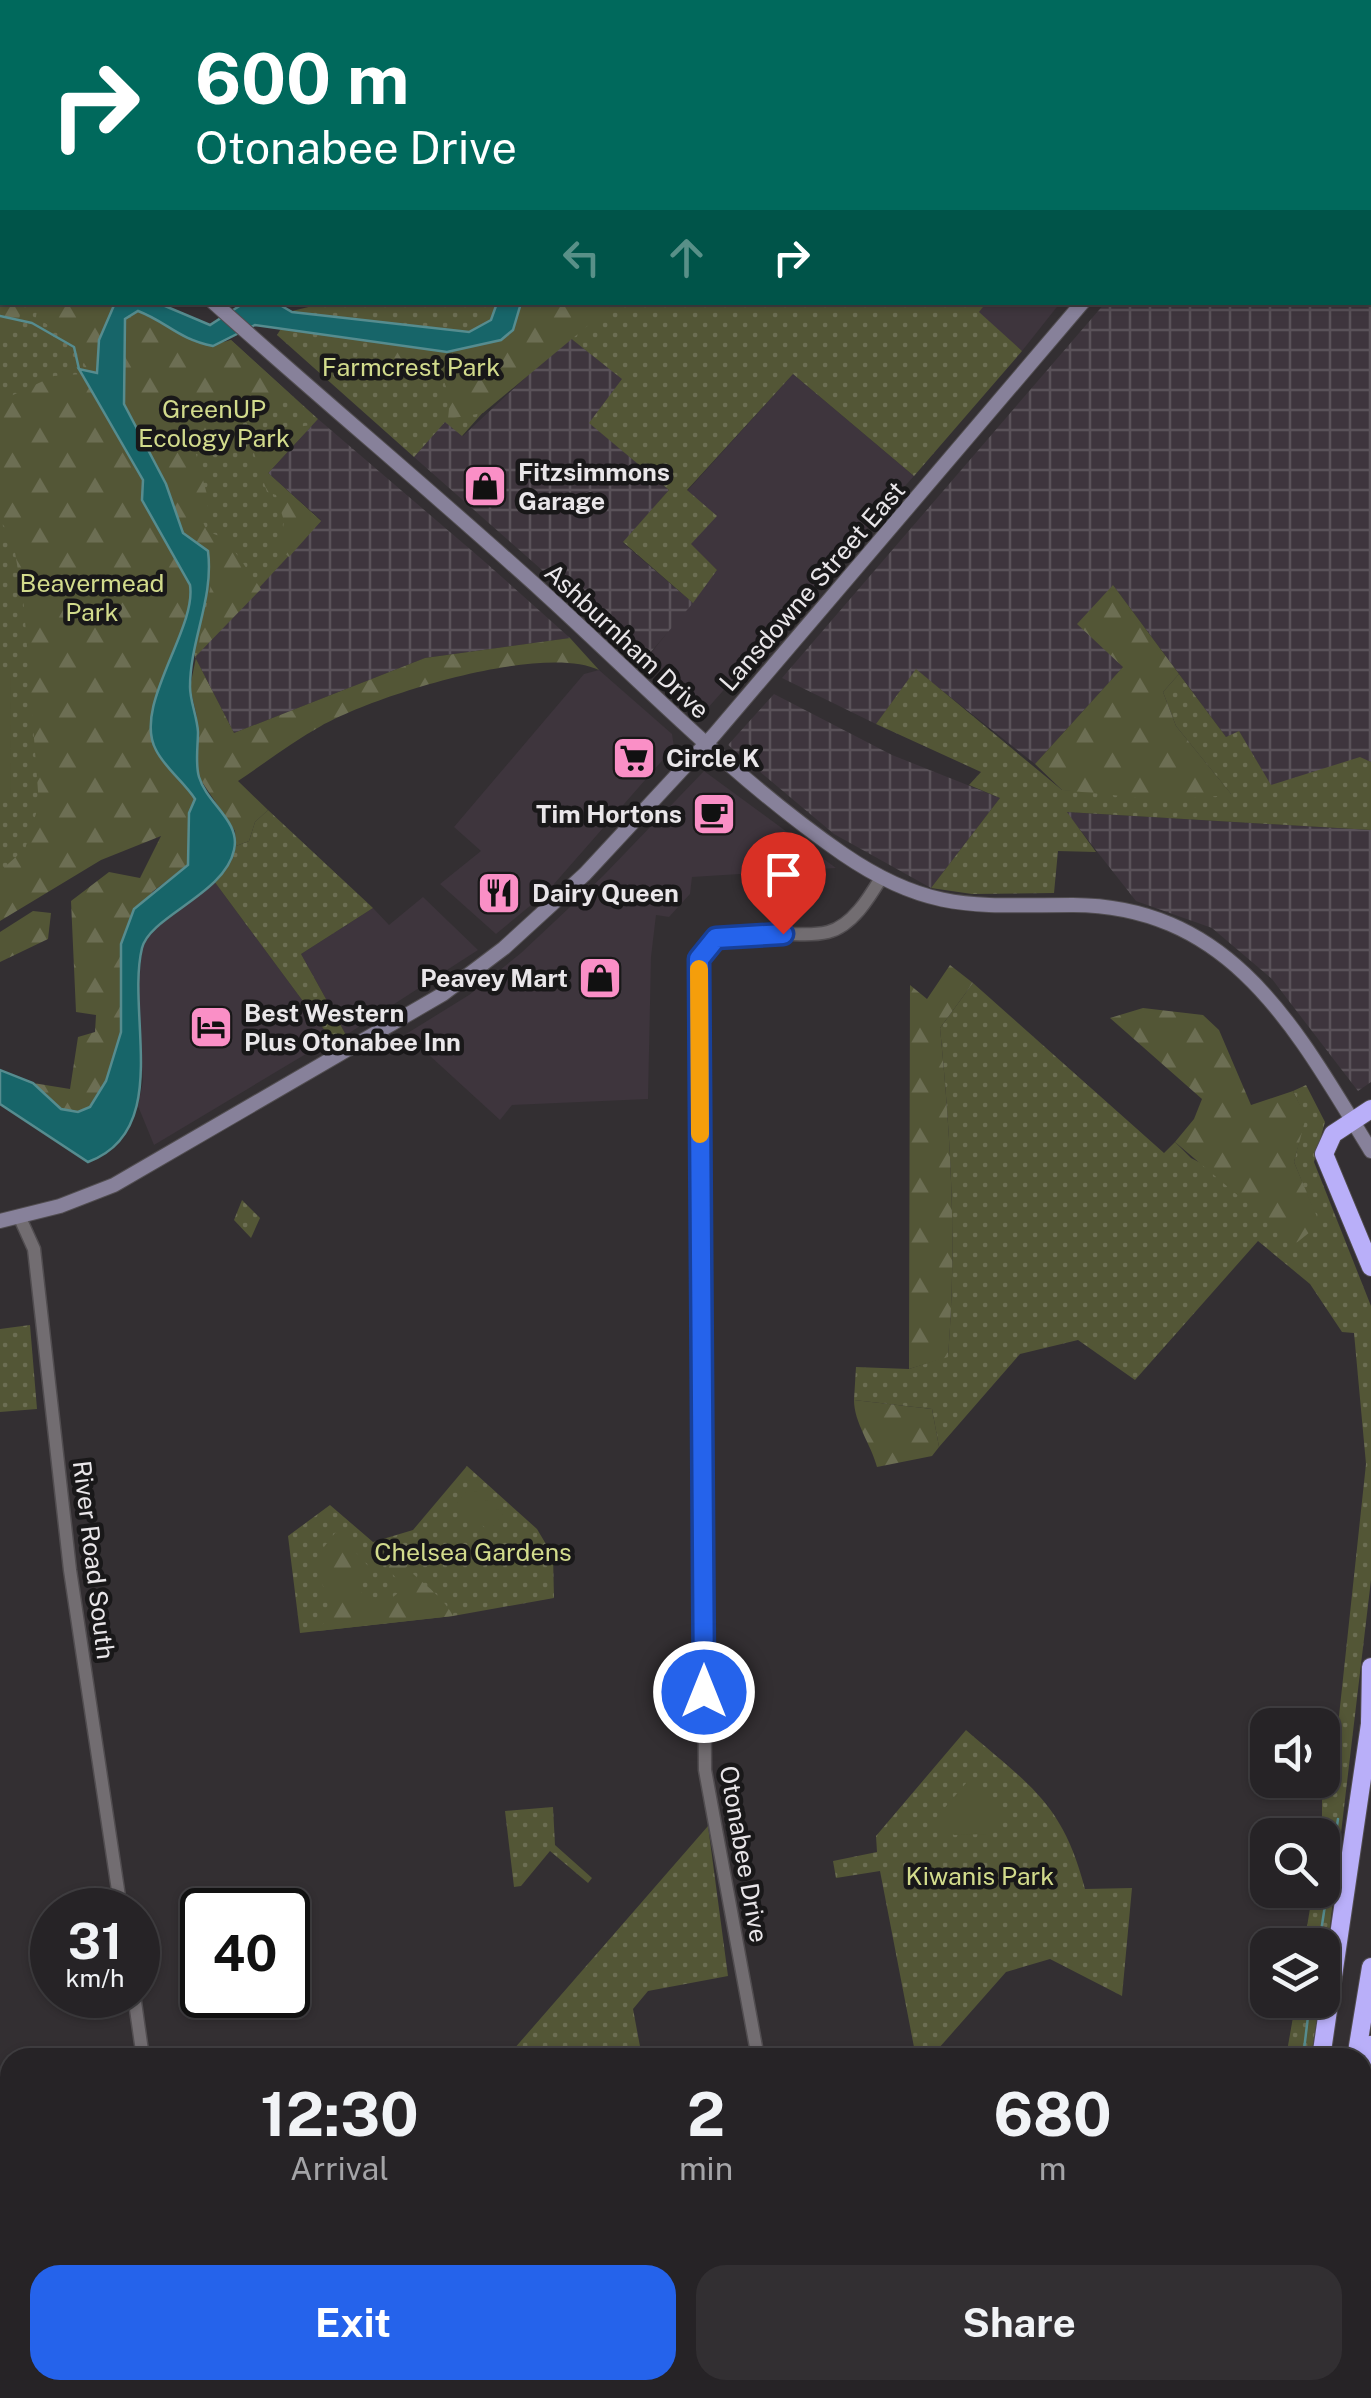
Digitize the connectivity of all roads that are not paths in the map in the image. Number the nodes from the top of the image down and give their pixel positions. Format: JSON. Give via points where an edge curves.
{"nodes":[{"id":1,"x":1080,"y":305,"type":"edge"},
{"id":2,"x":218,"y":307,"type":"edge"},
{"id":3,"x":704,"y":744,"type":"junction"},
{"id":4,"x":881,"y":878,"type":"junction"},
{"id":5,"x":1371,"y":1108,"type":"edge"},
{"id":6,"x":1352,"y":1120,"type":"junction"},
{"id":7,"x":1371,"y":1151,"type":"edge"},
{"id":8,"x":20,"y":1218,"type":"junction"},
{"id":9,"x":0,"y":1221,"type":"edge"},
{"id":10,"x":1371,"y":1268,"type":"edge"},
{"id":11,"x":1371,"y":1667,"type":"edge"},
{"id":12,"x":1370,"y":1720,"type":"edge"},
{"id":13,"x":118,"y":1888,"type":"edge"},
{"id":14,"x":1371,"y":1967,"type":"edge"},
{"id":15,"x":137,"y":2018,"type":"edge"},
{"id":16,"x":142,"y":2048,"type":"edge"},
{"id":17,"x":756,"y":2048,"type":"edge"},
{"id":18,"x":1322,"y":2048,"type":"edge"},
{"id":19,"x":1358,"y":2048,"type":"edge"}],
"edges":[{"from":1,"to":3,"type":"main road","name":"Lansdowne Street East"},
{"from":2,"to":3,"type":"main road","name":"Ashburnham Drive","via":[[544,592]]},
{"from":3,"to":4,"type":"main road","name":"Ashburnham Drive"},
{"from":3,"to":8,"type":"main road","name":"Lansdowne Street East","via":[[585,874],[479,969],[114,1184]]},
{"from":4,"to":6,"type":"main road","name":"Ashburnham Drive","via":[[946,903],[1118,910],[1204,942],[1273,999]]},
{"from":4,"to":17,"type":"street","name":"Otonabee Drive","via":[[862,908],[831,932],[728,935],[706,945],[699,959],[704,1770]]},
{"from":5,"to":6,"type":"highway"},
{"from":6,"to":7,"type":"main road","name":"Ashburnham Drive"},
{"from":6,"to":10,"type":"highway","via":[[1333,1134],[1324,1154]]},
{"from":8,"to":9,"type":"main road","name":"Lansdowne Street East"},
{"from":8,"to":13,"type":"street","name":"River Road South","via":[[34,1250],[70,1570]]},
{"from":11,"to":12,"type":"highway"},
{"from":12,"to":18,"type":"highway"},
{"from":14,"to":19,"type":"highway"},
{"from":15,"to":16,"type":"street"}]}
